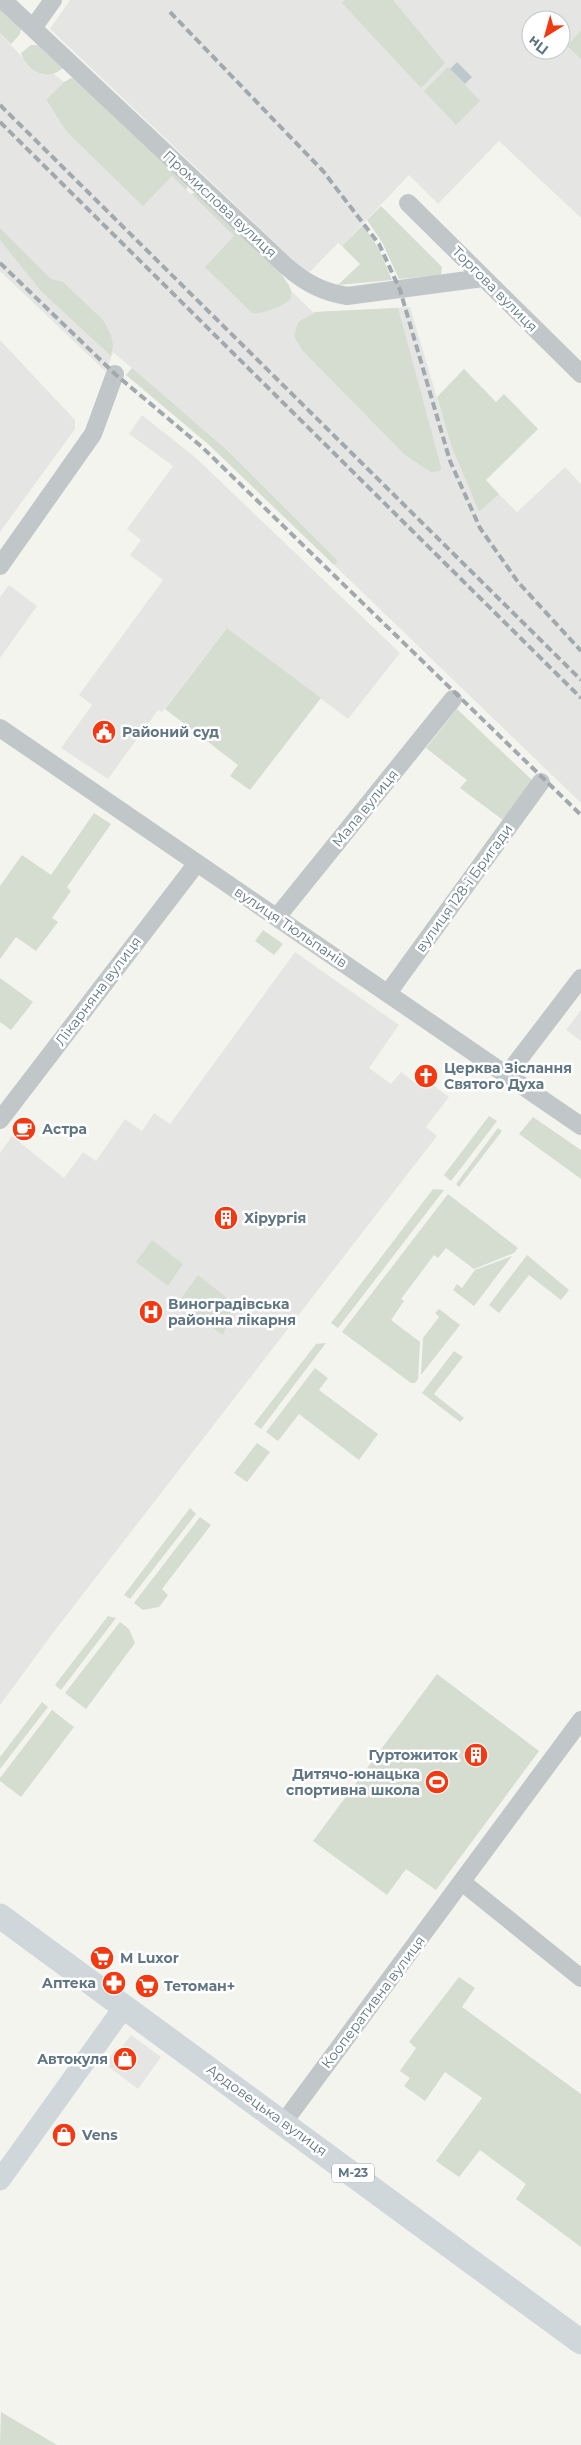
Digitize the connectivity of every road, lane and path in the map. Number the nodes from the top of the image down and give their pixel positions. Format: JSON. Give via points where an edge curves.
{"nodes":[{"id":1,"x":3,"y":0,"type":"edge"},
{"id":2,"x":53,"y":0,"type":"edge"},
{"id":3,"x":33,"y":28,"type":"junction"},
{"id":4,"x":408,"y":204,"type":"dead end"},
{"id":5,"x":484,"y":278,"type":"junction"},
{"id":6,"x":116,"y":374,"type":"dead end"},
{"id":7,"x":581,"y":374,"type":"edge"},
{"id":8,"x":0,"y":566,"type":"edge"},
{"id":9,"x":453,"y":698,"type":"dead end"},
{"id":10,"x":0,"y":728,"type":"edge"},
{"id":11,"x":541,"y":782,"type":"dead end"},
{"id":12,"x":197,"y":863,"type":"junction"},
{"id":13,"x":277,"y":917,"type":"junction"},
{"id":14,"x":581,"y":978,"type":"edge"},
{"id":15,"x":388,"y":993,"type":"junction"},
{"id":16,"x":507,"y":1075,"type":"junction"},
{"id":17,"x":0,"y":1120,"type":"edge"},
{"id":18,"x":581,"y":1126,"type":"edge"},
{"id":19,"x":581,"y":1720,"type":"edge"},
{"id":20,"x":462,"y":1882,"type":"junction"},
{"id":21,"x":0,"y":1916,"type":"edge"},
{"id":22,"x":579,"y":1977,"type":"edge"},
{"id":23,"x":124,"y":2007,"type":"junction"},
{"id":24,"x":284,"y":2122,"type":"junction"},
{"id":25,"x":0,"y":2180,"type":"edge"},
{"id":26,"x":581,"y":2342,"type":"edge"}],
"edges":[{"from":1,"to":3,"type":"street","name":"Промислова вулиця"},
{"from":2,"to":3,"type":"street"},
{"from":3,"to":5,"type":"street","name":"Промислова вулиця","via":[[306,282],[347,296]]},
{"from":4,"to":5,"type":"street","name":"Торгова вулиця"},
{"from":5,"to":7,"type":"street","name":"Торгова вулиця"},
{"from":6,"to":8,"type":"street","via":[[93,434]]},
{"from":9,"to":13,"type":"street","name":"Мала вулиця"},
{"from":10,"to":12,"type":"street","name":"вулиця Тюльпанів"},
{"from":11,"to":15,"type":"street","name":"вулиця 128-ї Бригади"},
{"from":12,"to":13,"type":"street","name":"вулиця Тюльпанів"},
{"from":12,"to":17,"type":"street","name":"Лікарняна вулиця"},
{"from":13,"to":15,"type":"street","name":"вулиця Тюльпанів"},
{"from":14,"to":16,"type":"street"},
{"from":15,"to":16,"type":"street","name":"вулиця Тюльпанів"},
{"from":16,"to":18,"type":"street","name":"вулиця Тюльпанів"},
{"from":19,"to":20,"type":"street","name":"Кооперативна вулиця"},
{"from":20,"to":22,"type":"street"},
{"from":20,"to":24,"type":"street","name":"Кооперативна вулиця"},
{"from":21,"to":23,"type":"highway","name":"Ардовецька вулиця","number":"М-23"},
{"from":23,"to":24,"type":"highway","name":"Ардовецька вулиця","number":"М-23"},
{"from":23,"to":25,"type":"main road"},
{"from":24,"to":26,"type":"highway","name":"Ардовецька вулиця","number":"М-23"}]}
